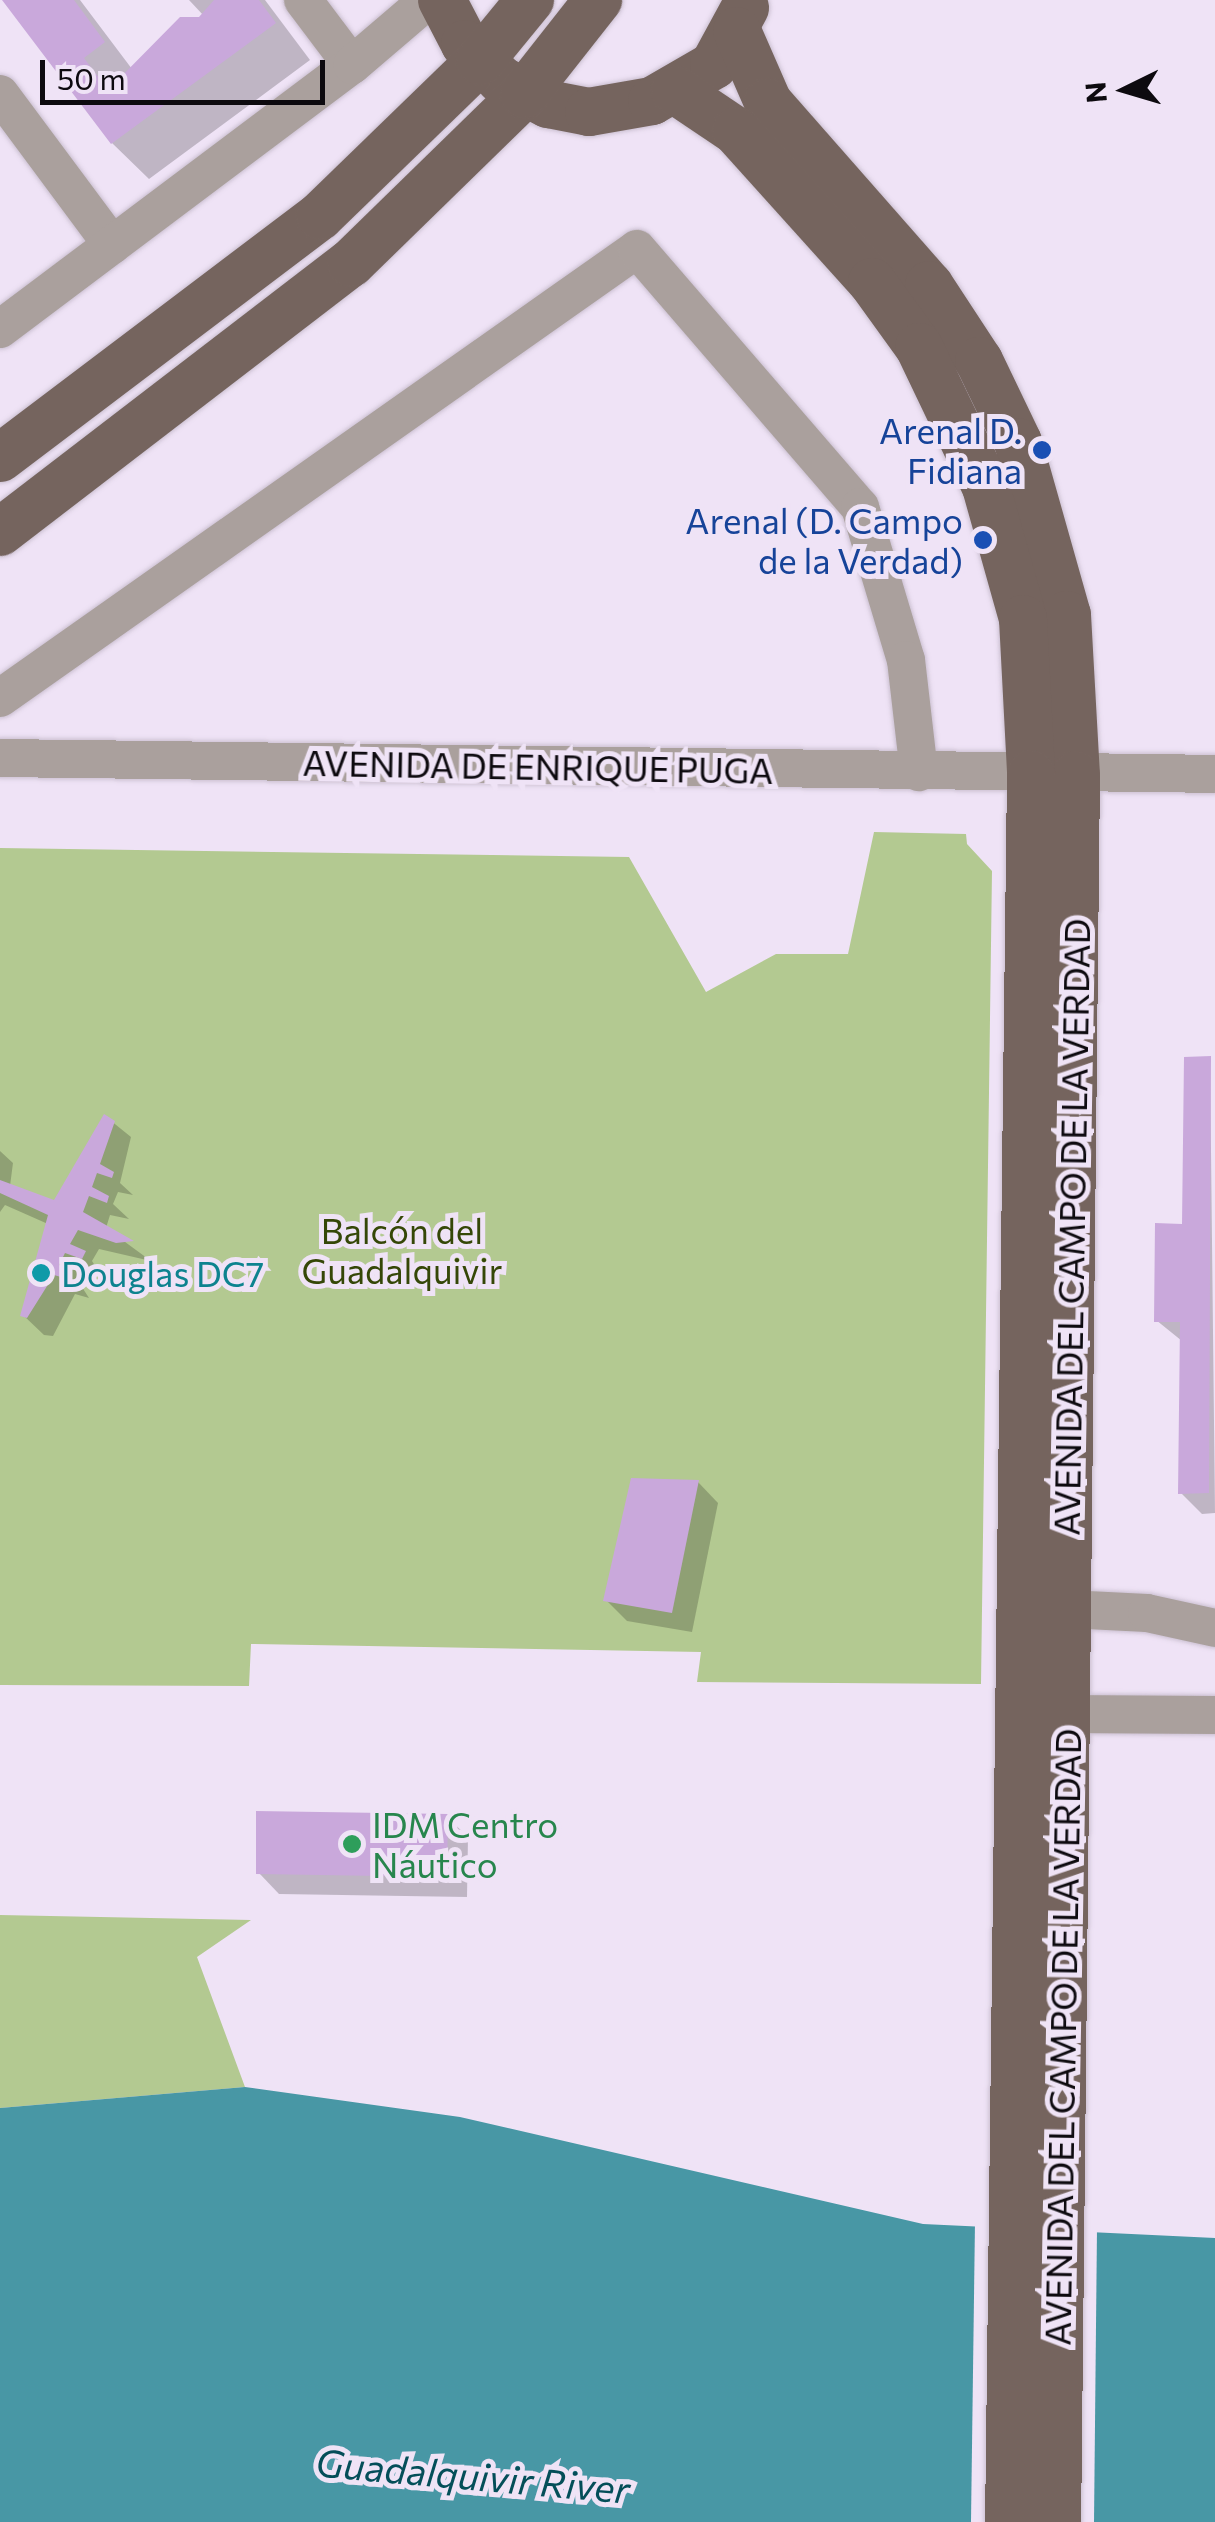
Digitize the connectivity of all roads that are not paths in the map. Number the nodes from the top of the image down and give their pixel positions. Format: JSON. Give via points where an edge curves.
{"nodes":[{"id":1,"x":303,"y":0,"type":"edge"},
{"id":2,"x":428,"y":0,"type":"edge"},
{"id":3,"x":442,"y":0,"type":"edge"},
{"id":4,"x":530,"y":0,"type":"edge"},
{"id":5,"x":598,"y":0,"type":"edge"},
{"id":6,"x":743,"y":15,"type":"edge"},
{"id":7,"x":480,"y":61,"type":"junction"},
{"id":8,"x":352,"y":66,"type":"junction"},
{"id":9,"x":675,"y":90,"type":"junction"},
{"id":10,"x":0,"y":94,"type":"edge"},
{"id":11,"x":524,"y":94,"type":"junction"},
{"id":12,"x":112,"y":245,"type":"junction"},
{"id":13,"x":0,"y":329,"type":"edge"},
{"id":14,"x":0,"y":458,"type":"edge"},
{"id":15,"x":0,"y":532,"type":"edge"},
{"id":16,"x":0,"y":698,"type":"edge"},
{"id":17,"x":0,"y":758,"type":"edge"},
{"id":18,"x":919,"y":772,"type":"junction"},
{"id":19,"x":1215,"y":774,"type":"edge"},
{"id":20,"x":1054,"y":775,"type":"junction"},
{"id":21,"x":1067,"y":1609,"type":"junction"},
{"id":22,"x":1215,"y":1628,"type":"edge"},
{"id":23,"x":1065,"y":1714,"type":"junction"},
{"id":24,"x":1215,"y":1716,"type":"edge"},
{"id":25,"x":1010,"y":2522,"type":"edge"},
{"id":26,"x":1057,"y":2522,"type":"edge"}],
"edges":[{"from":1,"to":8,"type":"street"},
{"from":2,"to":8,"type":"street"},
{"from":3,"to":7,"type":"main road"},
{"from":4,"to":7,"type":"main road"},
{"from":5,"to":11,"type":"main road"},
{"from":6,"to":9,"type":"main road","via":[[714,64]]},
{"from":6,"to":20,"type":"main road","name":"AVENIDA DEL CAMPO DE LA VERDAD","via":[[768,102],[929,286],[979,362],[1018,442],[1067,615]]},
{"from":7,"to":11,"type":"main road"},
{"from":7,"to":14,"type":"main road","via":[[320,216]]},
{"from":8,"to":12,"type":"street"},
{"from":9,"to":11,"type":"main road","via":[[625,108],[589,112]]},
{"from":9,"to":20,"type":"main road","name":"AVENIDA DEL CAMPO DE LA VERDAD","via":[[715,112],[822,223],[918,347],[955,413],[986,487],[1023,619]]},
{"from":10,"to":12,"type":"street"},
{"from":11,"to":15,"type":"main road","via":[[351,263]]},
{"from":12,"to":13,"type":"street"},
{"from":16,"to":18,"type":"street","via":[[637,249],[860,508],[906,660]]},
{"from":17,"to":18,"type":"street","name":"AVENIDA DE ENRIQUE PUGA"},
{"from":18,"to":20,"type":"street","name":"AVENIDA DE ENRIQUE PUGA"},
{"from":19,"to":20,"type":"street","name":"AVENIDA DE ENRIQUE PUGA"},
{"from":20,"to":21,"type":"main road","name":"AVENIDA DEL CAMPO DE LA VERDAD"},
{"from":20,"to":25,"type":"main road","name":"AVENIDA DEL CAMPO DE LA VERDAD","via":[[1019,1761]]},
{"from":21,"to":22,"type":"street","via":[[1147,1613]]},
{"from":21,"to":23,"type":"main road","name":"AVENIDA DEL CAMPO DE LA VERDAD"},
{"from":23,"to":24,"type":"street"},
{"from":23,"to":26,"type":"main road","name":"AVENIDA DEL CAMPO DE LA VERDAD"}]}
